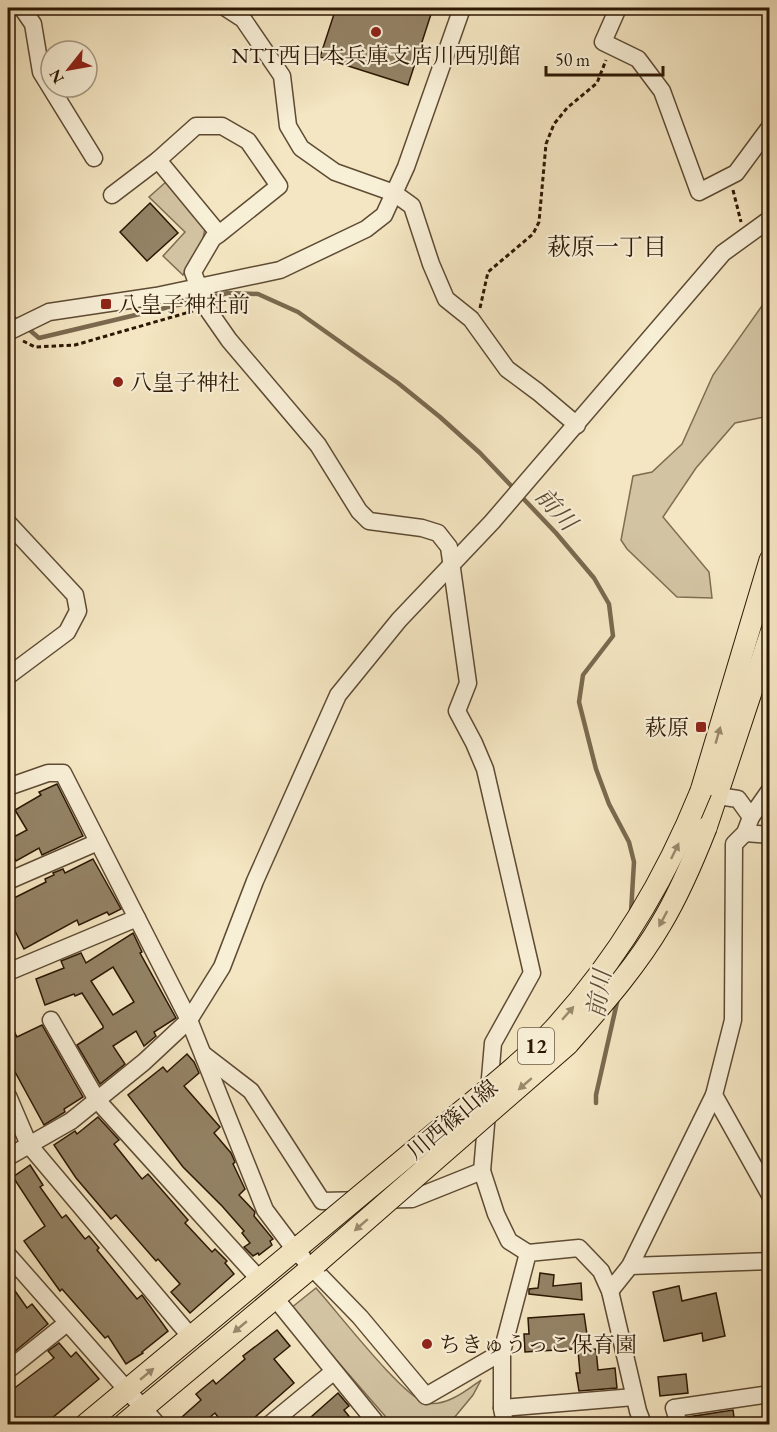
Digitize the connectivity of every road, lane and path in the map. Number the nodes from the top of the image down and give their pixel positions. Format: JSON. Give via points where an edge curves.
{"nodes":[{"id":1,"x":21,"y":8,"type":"edge"},
{"id":2,"x":226,"y":8,"type":"edge"},
{"id":3,"x":462,"y":8,"type":"edge"},
{"id":4,"x":618,"y":8,"type":"edge"},
{"id":5,"x":611,"y":45,"type":"junction"},
{"id":6,"x":770,"y":127,"type":"edge"},
{"id":7,"x":94,"y":158,"type":"dead end"},
{"id":8,"x":158,"y":160,"type":"junction"},
{"id":9,"x":729,"y":177,"type":"junction"},
{"id":10,"x":394,"y":193,"type":"junction"},
{"id":11,"x":112,"y":195,"type":"dead end"},
{"id":12,"x":770,"y":219,"type":"edge"},
{"id":13,"x":219,"y":234,"type":"junction"},
{"id":14,"x":745,"y":236,"type":"junction"},
{"id":15,"x":198,"y":287,"type":"junction"},
{"id":16,"x":206,"y":307,"type":"junction"},
{"id":17,"x":476,"y":328,"type":"junction"},
{"id":18,"x":12,"y":335,"type":"edge"},
{"id":19,"x":577,"y":425,"type":"junction"},
{"id":20,"x":8,"y":523,"type":"edge"},
{"id":21,"x":770,"y":560,"type":"edge"},
{"id":22,"x":451,"y":564,"type":"junction"},
{"id":23,"x":770,"y":635,"type":"edge"},
{"id":24,"x":8,"y":676,"type":"edge"},
{"id":25,"x":8,"y":787,"type":"edge"},
{"id":26,"x":770,"y":790,"type":"edge"},
{"id":27,"x":710,"y":794,"type":"junction"},
{"id":28,"x":751,"y":817,"type":"junction"},
{"id":29,"x":745,"y":833,"type":"junction"},
{"id":30,"x":770,"y":835,"type":"edge"},
{"id":31,"x":98,"y":842,"type":"junction"},
{"id":32,"x":8,"y":881,"type":"edge"},
{"id":33,"x":137,"y":918,"type":"junction"},
{"id":34,"x":8,"y":972,"type":"edge"},
{"id":35,"x":51,"y":1020,"type":"dead end"},
{"id":36,"x":189,"y":1020,"type":"junction"},
{"id":37,"x":203,"y":1054,"type":"junction"},
{"id":38,"x":714,"y":1095,"type":"junction"},
{"id":39,"x":8,"y":1096,"type":"edge"},
{"id":40,"x":97,"y":1100,"type":"junction"},
{"id":41,"x":29,"y":1145,"type":"junction"},
{"id":42,"x":8,"y":1157,"type":"edge"},
{"id":43,"x":482,"y":1171,"type":"junction"},
{"id":44,"x":765,"y":1174,"type":"edge"},
{"id":45,"x":770,"y":1195,"type":"edge"},
{"id":46,"x":299,"y":1247,"type":"junction"},
{"id":47,"x":528,"y":1253,"type":"junction"},
{"id":48,"x":8,"y":1255,"type":"edge"},
{"id":49,"x":770,"y":1261,"type":"edge"},
{"id":50,"x":314,"y":1265,"type":"junction"},
{"id":51,"x":630,"y":1266,"type":"junction"},
{"id":52,"x":260,"y":1280,"type":"junction"},
{"id":53,"x":610,"y":1292,"type":"junction"},
{"id":54,"x":275,"y":1298,"type":"junction"},
{"id":55,"x":66,"y":1323,"type":"junction"},
{"id":56,"x":191,"y":1337,"type":"junction"},
{"id":57,"x":502,"y":1352,"type":"junction"},
{"id":58,"x":8,"y":1370,"type":"edge"},
{"id":59,"x":333,"y":1372,"type":"junction"},
{"id":60,"x":126,"y":1391,"type":"junction"},
{"id":61,"x":770,"y":1394,"type":"edge"},
{"id":62,"x":634,"y":1397,"type":"junction"},
{"id":63,"x":143,"y":1409,"type":"junction"},
{"id":64,"x":504,"y":1416,"type":"edge"},
{"id":65,"x":86,"y":1425,"type":"edge"},
{"id":66,"x":124,"y":1425,"type":"edge"},
{"id":67,"x":157,"y":1425,"type":"edge"},
{"id":68,"x":270,"y":1425,"type":"edge"},
{"id":69,"x":377,"y":1425,"type":"edge"},
{"id":70,"x":643,"y":1425,"type":"edge"},
{"id":71,"x":679,"y":1425,"type":"edge"}],
"edges":[{"from":1,"to":7,"type":"street","via":[[33,24],[41,72]]},
{"from":2,"to":10,"type":"street","via":[[243,19],[282,76],[288,126],[301,148],[335,172]]},
{"from":3,"to":10,"type":"street"},
{"from":4,"to":5,"type":"street","via":[[603,42]]},
{"from":5,"to":9,"type":"street","via":[[638,59],[662,91],[699,192]]},
{"from":5,"to":17,"type":"path","via":[[597,83],[554,124],[546,144],[539,222],[533,234],[488,272]]},
{"from":6,"to":9,"type":"street"},
{"from":8,"to":11,"type":"street"},
{"from":8,"to":13,"type":"street"},
{"from":8,"to":13,"type":"street","via":[[196,126],[222,126],[248,141],[279,186]]},
{"from":9,"to":14,"type":"path"},
{"from":10,"to":15,"type":"street","via":[[384,215],[366,229],[291,265]]},
{"from":10,"to":17,"type":"street","via":[[412,206],[446,299]]},
{"from":12,"to":14,"type":"street"},
{"from":13,"to":15,"type":"street","via":[[193,272]]},
{"from":14,"to":19,"type":"street","via":[[723,253]]},
{"from":15,"to":16,"type":"street"},
{"from":15,"to":18,"type":"street","via":[[49,312]]},
{"from":16,"to":18,"type":"path","via":[[75,345],[35,347]]},
{"from":16,"to":22,"type":"street","via":[[318,445],[359,511],[369,521],[438,533],[448,546]]},
{"from":17,"to":19,"type":"street","via":[[507,369]]},
{"from":19,"to":22,"type":"street"},
{"from":20,"to":24,"type":"street","via":[[75,595],[78,611],[67,632]]},
{"from":27,"to":21,"type":"main road","name":"川西篠山線","number":"12","one_way":true},
{"from":22,"to":36,"type":"street","via":[[338,695],[255,881],[222,967]]},
{"from":22,"to":43,"type":"street","via":[[468,683],[457,711],[484,769],[532,973],[493,1043]]},
{"from":23,"to":27,"type":"main road","name":"川西篠山線","number":"12"},
{"from":25,"to":31,"type":"street","via":[[48,772],[63,773]]},
{"from":26,"to":28,"type":"street"},
{"from":27,"to":28,"type":"street","via":[[738,798]]},
{"from":46,"to":27,"type":"main road","name":"川西篠山線","number":"12","one_way":true,"bridge":true,"via":[[514,1067],[553,1029],[615,954],[642,914]]},
{"from":27,"to":50,"type":"main road","name":"川西篠山線","number":"12","one_way":true,"bridge":true,"via":[[706,828],[661,925],[600,1007],[568,1044]]},
{"from":28,"to":29,"type":"street"},
{"from":29,"to":30,"type":"street"},
{"from":29,"to":38,"type":"street","via":[[734,844],[733,1020]]},
{"from":31,"to":32,"type":"street"},
{"from":31,"to":33,"type":"street"},
{"from":33,"to":34,"type":"street"},
{"from":33,"to":36,"type":"street"},
{"from":35,"to":40,"type":"street"},
{"from":36,"to":37,"type":"street"},
{"from":36,"to":40,"type":"street"},
{"from":37,"to":43,"type":"street","via":[[250,1091],[322,1202],[412,1198]]},
{"from":37,"to":46,"type":"street","via":[[265,1210]]},
{"from":38,"to":44,"type":"street"},
{"from":38,"to":51,"type":"street"},
{"from":39,"to":41,"type":"street"},
{"from":40,"to":41,"type":"street","via":[[71,1121]]},
{"from":40,"to":52,"type":"street"},
{"from":41,"to":42,"type":"street"},
{"from":41,"to":56,"type":"street"},
{"from":43,"to":47,"type":"street","via":[[509,1241]]},
{"from":44,"to":45,"type":"street"},
{"from":46,"to":50,"type":"street"},
{"from":46,"to":52,"type":"main road","name":"川西篠山線","number":"12"},
{"from":47,"to":53,"type":"street","via":[[579,1248],[601,1271]]},
{"from":47,"to":57,"type":"street"},
{"from":48,"to":55,"type":"street"},
{"from":49,"to":51,"type":"street"},
{"from":50,"to":54,"type":"main road","name":"川西篠山線","number":"12"},
{"from":50,"to":57,"type":"street","via":[[426,1396]]},
{"from":51,"to":53,"type":"street"},
{"from":52,"to":56,"type":"main road","name":"川西篠山線","number":"12"},
{"from":53,"to":62,"type":"street"},
{"from":54,"to":59,"type":"street"},
{"from":54,"to":63,"type":"main road","name":"川西篠山線","number":"12","one_way":true},
{"from":55,"to":58,"type":"street"},
{"from":55,"to":60,"type":"street"},
{"from":60,"to":56,"type":"main road","name":"川西篠山線","number":"12","one_way":true},
{"from":57,"to":64,"type":"street"},
{"from":59,"to":68,"type":"street"},
{"from":59,"to":69,"type":"street"},
{"from":60,"to":63,"type":"street"},
{"from":60,"to":65,"type":"main road","name":"川西篠山線","number":"12"},
{"from":61,"to":71,"type":"street","via":[[674,1408]]},
{"from":62,"to":64,"type":"street","via":[[575,1400]]},
{"from":62,"to":70,"type":"street"},
{"from":63,"to":66,"type":"main road","name":"川西篠山線","number":"12"},
{"from":63,"to":67,"type":"street"}]}
